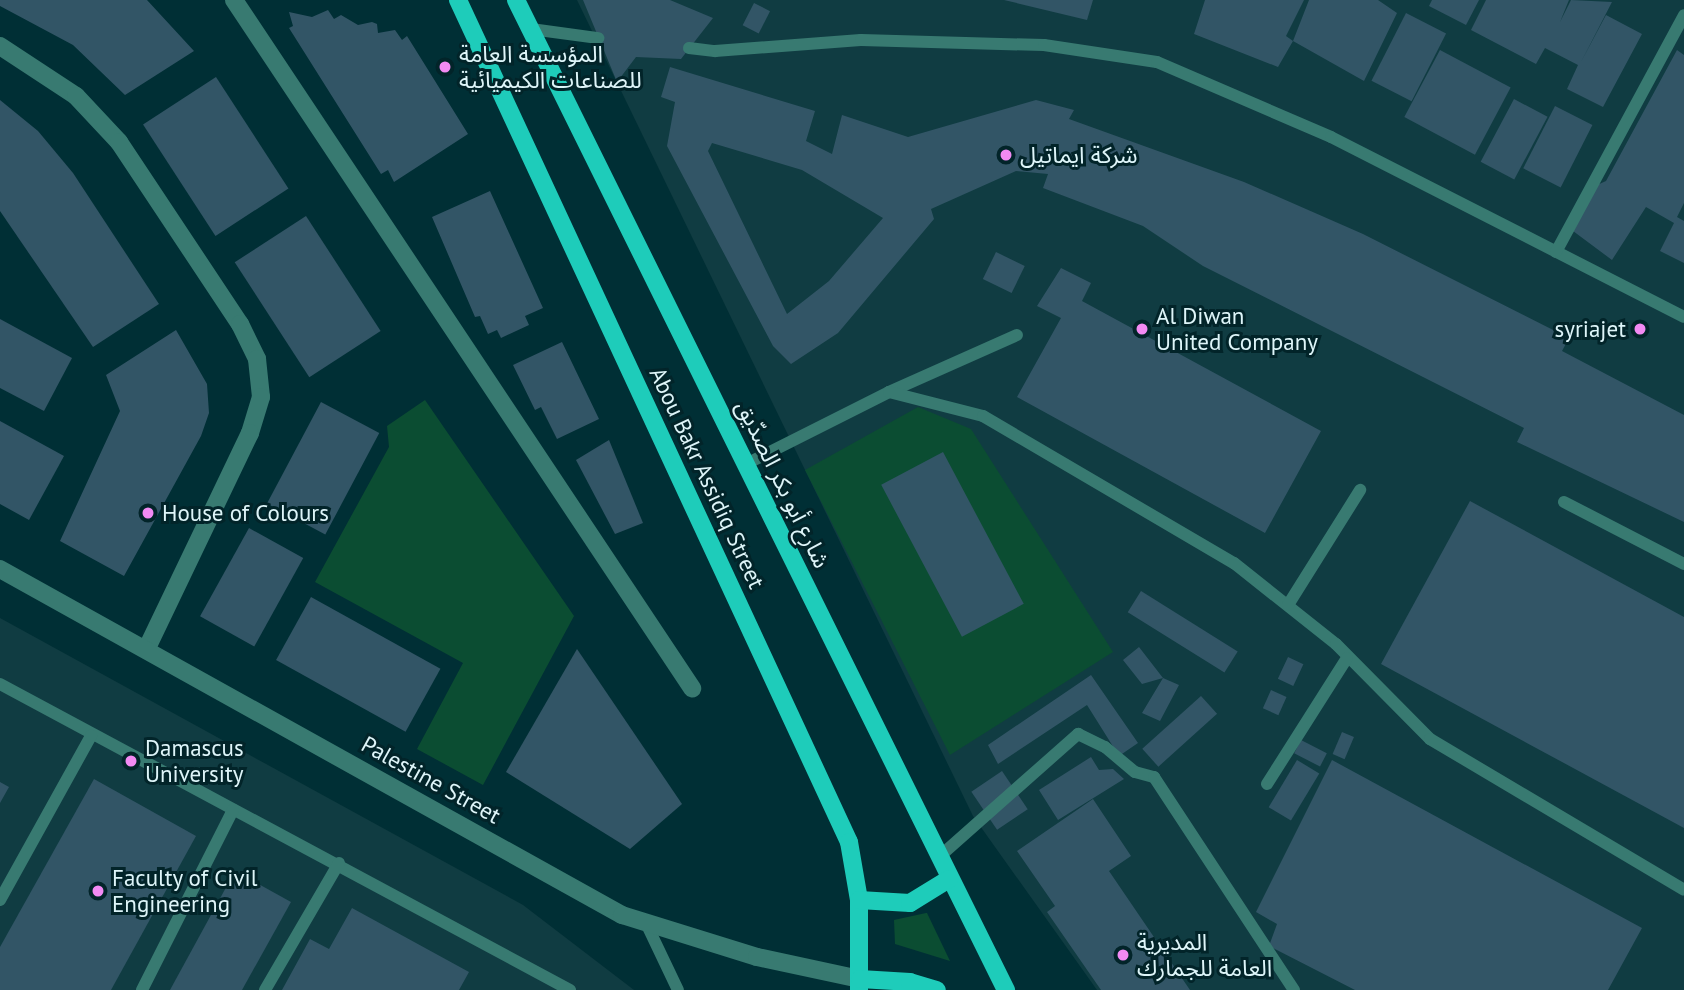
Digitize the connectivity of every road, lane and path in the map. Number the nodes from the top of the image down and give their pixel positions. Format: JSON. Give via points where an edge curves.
{"nodes":[{"id":1,"x":234,"y":0,"type":"edge"},
{"id":2,"x":516,"y":0,"type":"edge"},
{"id":3,"x":454,"y":2,"type":"edge"},
{"id":4,"x":1684,"y":15,"type":"edge"},
{"id":5,"x":531,"y":29,"type":"junction"},
{"id":6,"x":598,"y":38,"type":"dead end"},
{"id":7,"x":0,"y":46,"type":"edge"},
{"id":8,"x":690,"y":48,"type":"dead end"},
{"id":9,"x":1556,"y":252,"type":"junction"},
{"id":10,"x":1684,"y":317,"type":"edge"},
{"id":11,"x":1017,"y":335,"type":"dead end"},
{"id":12,"x":889,"y":392,"type":"junction"},
{"id":13,"x":746,"y":464,"type":"junction"},
{"id":14,"x":1360,"y":490,"type":"dead end"},
{"id":15,"x":1564,"y":502,"type":"dead end"},
{"id":16,"x":1684,"y":564,"type":"edge"},
{"id":17,"x":0,"y":569,"type":"edge"},
{"id":18,"x":1287,"y":605,"type":"junction"},
{"id":19,"x":147,"y":648,"type":"junction"},
{"id":20,"x":1347,"y":658,"type":"junction"},
{"id":21,"x":0,"y":684,"type":"edge"},
{"id":22,"x":692,"y":688,"type":"dead end"},
{"id":23,"x":90,"y":736,"type":"junction"},
{"id":24,"x":1267,"y":784,"type":"dead end"},
{"id":25,"x":233,"y":810,"type":"junction"},
{"id":26,"x":939,"y":857,"type":"junction"},
{"id":27,"x":339,"y":863,"type":"junction"},
{"id":28,"x":949,"y":879,"type":"junction"},
{"id":29,"x":1684,"y":890,"type":"edge"},
{"id":30,"x":0,"y":900,"type":"edge"},
{"id":31,"x":859,"y":900,"type":"junction"},
{"id":32,"x":646,"y":923,"type":"junction"},
{"id":33,"x":859,"y":984,"type":"edge"},
{"id":34,"x":142,"y":990,"type":"edge"},
{"id":35,"x":265,"y":990,"type":"edge"},
{"id":36,"x":570,"y":990,"type":"edge"},
{"id":37,"x":678,"y":990,"type":"edge"},
{"id":38,"x":937,"y":990,"type":"edge"},
{"id":39,"x":1006,"y":990,"type":"edge"},
{"id":40,"x":1294,"y":990,"type":"edge"}],
"edges":[{"from":1,"to":22,"type":"street"},
{"from":2,"to":5,"type":"main road","name":"شارع أبو بكر الصدّيق"},
{"from":3,"to":31,"type":"main road","name":"Abou Bakr Assidiq Street","via":[[849,842]]},
{"from":4,"to":9,"type":"lane"},
{"from":5,"to":6,"type":"lane"},
{"from":5,"to":13,"type":"main road","name":"شارع أبو بكر الصدّيق"},
{"from":7,"to":19,"type":"street","via":[[76,96],[119,142],[240,324],[257,359],[261,397],[250,433]]},
{"from":8,"to":9,"type":"lane","via":[[715,51],[861,40],[1044,45],[1157,62],[1331,137]]},
{"from":9,"to":10,"type":"lane"},
{"from":11,"to":12,"type":"lane"},
{"from":12,"to":13,"type":"lane"},
{"from":12,"to":18,"type":"lane","via":[[982,415],[1234,563]]},
{"from":13,"to":26,"type":"main road","name":"شارع أبو بكر الصدّيق"},
{"from":14,"to":18,"type":"lane"},
{"from":15,"to":16,"type":"lane"},
{"from":17,"to":19,"type":"street","name":"Palestine Street"},
{"from":18,"to":20,"type":"lane"},
{"from":19,"to":32,"type":"street","name":"Palestine Street","via":[[622,915]]},
{"from":20,"to":24,"type":"lane"},
{"from":20,"to":29,"type":"lane","via":[[1430,739]]},
{"from":21,"to":23,"type":"lane"},
{"from":23,"to":25,"type":"lane"},
{"from":23,"to":30,"type":"lane"},
{"from":25,"to":27,"type":"lane"},
{"from":25,"to":34,"type":"lane"},
{"from":26,"to":28,"type":"main road","name":"شارع أبو بكر الصدّيق"},
{"from":26,"to":40,"type":"lane","via":[[1078,734],[1105,747],[1135,772],[1154,777]]},
{"from":27,"to":35,"type":"lane"},
{"from":27,"to":36,"type":"lane"},
{"from":28,"to":31,"type":"main road","via":[[910,902]]},
{"from":28,"to":39,"type":"main road","name":"شارع أبو بكر الصدّيق"},
{"from":31,"to":33,"type":"main road","name":"Abou Bakr Assidiq Street"},
{"from":32,"to":33,"type":"street","name":"Palestine Street"},
{"from":32,"to":37,"type":"lane"},
{"from":33,"to":38,"type":"main road","via":[[910,982]]}]}
